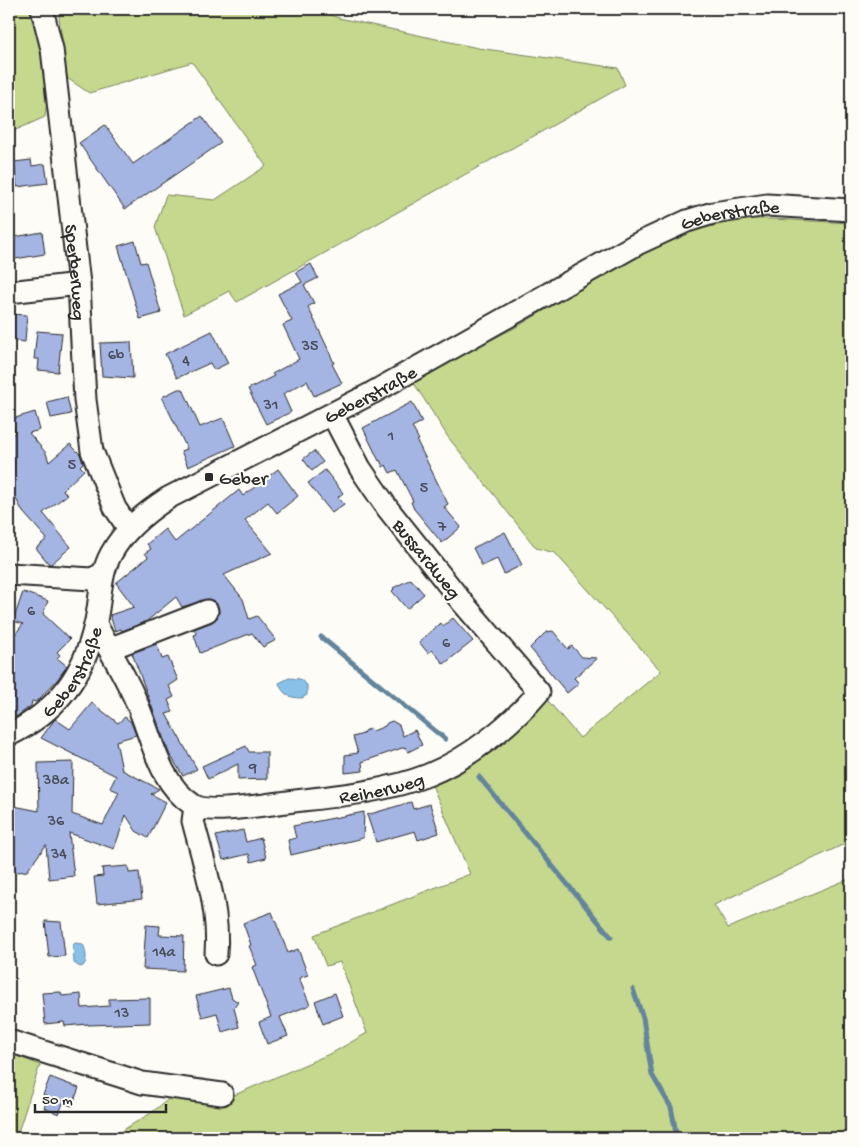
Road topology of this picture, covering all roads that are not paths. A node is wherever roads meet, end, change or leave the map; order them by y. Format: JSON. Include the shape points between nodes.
{"nodes":[{"id":1,"x":42,"y":9,"type":"edge"},
{"id":2,"x":851,"y":210,"type":"edge"},
{"id":3,"x":79,"y":284,"type":"junction"},
{"id":4,"x":9,"y":292,"type":"edge"},
{"id":5,"x":332,"y":414,"type":"junction"},
{"id":6,"x":129,"y":529,"type":"junction"},
{"id":7,"x":102,"y":574,"type":"junction"},
{"id":8,"x":9,"y":575,"type":"edge"},
{"id":9,"x":208,"y":611,"type":"dead end"},
{"id":10,"x":96,"y":624,"type":"junction"},
{"id":11,"x":109,"y":649,"type":"junction"},
{"id":12,"x":539,"y":692,"type":"joint"},
{"id":13,"x":9,"y":735,"type":"edge"},
{"id":14,"x":195,"y":807,"type":"junction"},
{"id":15,"x":216,"y":954,"type":"dead end"},
{"id":16,"x":9,"y":1041,"type":"edge"},
{"id":17,"x":222,"y":1094,"type":"dead end"}],
"edges":[{"from":1,"to":3,"type":"street","name":"Sperberweg","via":[[52,49]]},
{"from":2,"to":5,"type":"street","name":"Geberstraße","via":[[767,205],[713,212],[687,221],[637,244],[418,369]]},
{"from":3,"to":4,"type":"street"},
{"from":3,"to":6,"type":"street","name":"Sperberweg","via":[[85,400],[92,451],[115,508]]},
{"from":5,"to":6,"type":"street","name":"Geberstraße","via":[[168,498]]},
{"from":5,"to":12,"type":"street","name":"Bussardweg","via":[[360,468],[388,509]]},
{"from":6,"to":7,"type":"street","name":"Geberstraße","via":[[111,554]]},
{"from":7,"to":8,"type":"street","via":[[92,579]]},
{"from":7,"to":10,"type":"street","name":"Geberstraße"},
{"from":9,"to":11,"type":"street"},
{"from":10,"to":11,"type":"street"},
{"from":10,"to":13,"type":"street","name":"Geberstraße","via":[[82,665],[68,686],[47,711]]},
{"from":11,"to":14,"type":"street","via":[[136,701],[162,768]]},
{"from":12,"to":14,"type":"street","name":"Reiherweg","via":[[488,739],[426,776],[390,786],[244,808]]},
{"from":14,"to":15,"type":"street","via":[[193,820],[214,905]]},
{"from":16,"to":17,"type":"street","via":[[142,1084]]}]}
